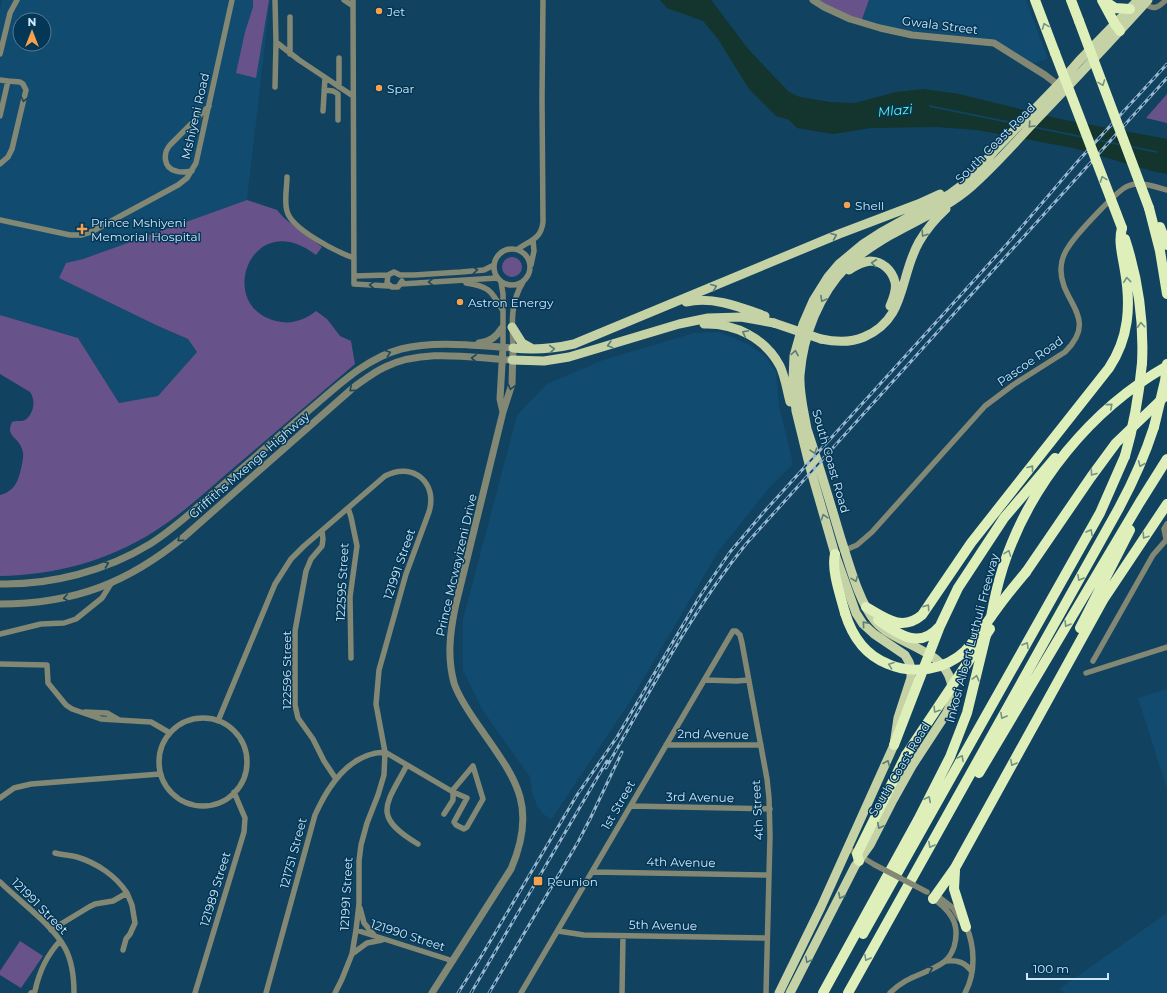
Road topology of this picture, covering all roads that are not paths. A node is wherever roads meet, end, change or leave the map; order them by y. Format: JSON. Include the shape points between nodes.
{"nodes":[{"id":1,"x":17,"y":0,"type":"edge"},
{"id":2,"x":232,"y":0,"type":"edge"},
{"id":3,"x":275,"y":0,"type":"edge"},
{"id":4,"x":344,"y":0,"type":"edge"},
{"id":5,"x":543,"y":0,"type":"edge"},
{"id":6,"x":813,"y":0,"type":"edge"},
{"id":7,"x":1034,"y":0,"type":"edge"},
{"id":8,"x":1071,"y":0,"type":"edge"},
{"id":9,"x":1102,"y":0,"type":"edge"},
{"id":10,"x":1166,"y":0,"type":"edge"},
{"id":11,"x":1143,"y":1,"type":"edge"},
{"id":12,"x":353,"y":3,"type":"edge"},
{"id":13,"x":1130,"y":9,"type":"junction"},
{"id":14,"x":290,"y":17,"type":"dead end"},
{"id":15,"x":1118,"y":27,"type":"junction"},
{"id":16,"x":276,"y":42,"type":"junction"},
{"id":17,"x":0,"y":54,"type":"edge"},
{"id":18,"x":290,"y":54,"type":"junction"},
{"id":19,"x":339,"y":58,"type":"dead end"},
{"id":20,"x":325,"y":78,"type":"junction"},
{"id":21,"x":0,"y":80,"type":"edge"},
{"id":22,"x":8,"y":81,"type":"junction"},
{"id":23,"x":1058,"y":85,"type":"junction"},
{"id":24,"x":275,"y":87,"type":"dead end"},
{"id":25,"x":339,"y":87,"type":"junction"},
{"id":26,"x":324,"y":90,"type":"junction"},
{"id":27,"x":1054,"y":95,"type":"junction"},
{"id":28,"x":353,"y":96,"type":"junction"},
{"id":29,"x":208,"y":106,"type":"junction"},
{"id":30,"x":323,"y":111,"type":"dead end"},
{"id":31,"x":0,"y":116,"type":"edge"},
{"id":32,"x":338,"y":120,"type":"dead end"},
{"id":33,"x":988,"y":157,"type":"junction"},
{"id":34,"x":0,"y":164,"type":"edge"},
{"id":35,"x":192,"y":171,"type":"junction"},
{"id":36,"x":287,"y":177,"type":"dead end"},
{"id":37,"x":971,"y":187,"type":"junction"},
{"id":38,"x":1167,"y":190,"type":"edge"},
{"id":39,"x":1149,"y":208,"type":"junction"},
{"id":40,"x":1,"y":220,"type":"edge"},
{"id":41,"x":1122,"y":228,"type":"junction"},
{"id":42,"x":533,"y":240,"type":"junction"},
{"id":43,"x":1167,"y":245,"type":"edge"},
{"id":44,"x":518,"y":249,"type":"junction"},
{"id":45,"x":354,"y":258,"type":"junction"},
{"id":46,"x":494,"y":265,"type":"junction"},
{"id":47,"x":530,"y":266,"type":"junction"},
{"id":48,"x":388,"y":275,"type":"junction"},
{"id":49,"x":400,"y":275,"type":"junction"},
{"id":50,"x":354,"y":276,"type":"junction"},
{"id":51,"x":837,"y":279,"type":"junction"},
{"id":52,"x":499,"y":280,"type":"junction"},
{"id":53,"x":525,"y":280,"type":"junction"},
{"id":54,"x":456,"y":281,"type":"junction"},
{"id":55,"x":401,"y":284,"type":"junction"},
{"id":56,"x":389,"y":286,"type":"junction"},
{"id":57,"x":1167,"y":294,"type":"edge"},
{"id":58,"x":665,"y":307,"type":"junction"},
{"id":59,"x":502,"y":309,"type":"junction"},
{"id":60,"x":776,"y":322,"type":"junction"},
{"id":61,"x":507,"y":328,"type":"junction"},
{"id":62,"x":642,"y":335,"type":"junction"},
{"id":63,"x":822,"y":337,"type":"junction"},
{"id":64,"x":457,"y":345,"type":"junction"},
{"id":65,"x":502,"y":347,"type":"junction"},
{"id":66,"x":513,"y":348,"type":"junction"},
{"id":67,"x":536,"y":349,"type":"junction"},
{"id":68,"x":502,"y":360,"type":"junction"},
{"id":69,"x":512,"y":360,"type":"junction"},
{"id":70,"x":1167,"y":365,"type":"edge"},
{"id":71,"x":1167,"y":393,"type":"edge"},
{"id":72,"x":503,"y":412,"type":"junction"},
{"id":73,"x":1082,"y":434,"type":"junction"},
{"id":74,"x":1167,"y":459,"type":"edge"},
{"id":75,"x":809,"y":464,"type":"junction"},
{"id":76,"x":1007,"y":499,"type":"junction"},
{"id":77,"x":1140,"y":502,"type":"junction"},
{"id":78,"x":1167,"y":504,"type":"edge"},
{"id":79,"x":348,"y":508,"type":"junction"},
{"id":80,"x":1167,"y":524,"type":"edge"},
{"id":81,"x":322,"y":531,"type":"junction"},
{"id":82,"x":1167,"y":539,"type":"edge"},
{"id":83,"x":840,"y":552,"type":"junction"},
{"id":84,"x":1026,"y":572,"type":"junction"},
{"id":85,"x":112,"y":582,"type":"junction"},
{"id":86,"x":0,"y":584,"type":"edge"},
{"id":87,"x":958,"y":588,"type":"junction"},
{"id":88,"x":0,"y":604,"type":"edge"},
{"id":89,"x":868,"y":610,"type":"junction"},
{"id":90,"x":940,"y":626,"type":"junction"},
{"id":91,"x":736,"y":631,"type":"joint"},
{"id":92,"x":0,"y":634,"type":"edge"},
{"id":93,"x":1167,"y":647,"type":"edge"},
{"id":94,"x":929,"y":654,"type":"junction"},
{"id":95,"x":351,"y":658,"type":"dead end"},
{"id":96,"x":1093,"y":661,"type":"dead end"},
{"id":97,"x":0,"y":664,"type":"edge"},
{"id":98,"x":1086,"y":673,"type":"dead end"},
{"id":99,"x":705,"y":680,"type":"junction"},
{"id":100,"x":749,"y":680,"type":"junction"},
{"id":101,"x":218,"y":721,"type":"junction"},
{"id":102,"x":1031,"y":729,"type":"junction"},
{"id":103,"x":170,"y":733,"type":"junction"},
{"id":104,"x":666,"y":745,"type":"junction"},
{"id":105,"x":761,"y":745,"type":"junction"},
{"id":106,"x":894,"y":745,"type":"junction"},
{"id":107,"x":385,"y":752,"type":"junction"},
{"id":108,"x":407,"y":765,"type":"junction"},
{"id":109,"x":160,"y":774,"type":"junction"},
{"id":110,"x":336,"y":779,"type":"junction"},
{"id":111,"x":452,"y":791,"type":"junction"},
{"id":112,"x":234,"y":792,"type":"junction"},
{"id":113,"x":0,"y":798,"type":"edge"},
{"id":114,"x":631,"y":806,"type":"junction"},
{"id":115,"x":770,"y":809,"type":"junction"},
{"id":116,"x":950,"y":811,"type":"junction"},
{"id":117,"x":444,"y":814,"type":"dead end"},
{"id":118,"x":418,"y":844,"type":"dead end"},
{"id":119,"x":55,"y":854,"type":"dead end"},
{"id":120,"x":854,"y":855,"type":"junction"},
{"id":121,"x":956,"y":868,"type":"junction"},
{"id":122,"x":592,"y":872,"type":"junction"},
{"id":123,"x":769,"y":875,"type":"junction"},
{"id":124,"x":0,"y":882,"type":"edge"},
{"id":125,"x":127,"y":893,"type":"junction"},
{"id":126,"x":932,"y":895,"type":"junction"},
{"id":127,"x":359,"y":904,"type":"junction"},
{"id":128,"x":966,"y":926,"type":"junction"},
{"id":129,"x":51,"y":930,"type":"junction"},
{"id":130,"x":356,"y":930,"type":"junction"},
{"id":131,"x":558,"y":931,"type":"junction"},
{"id":132,"x":623,"y":936,"type":"junction"},
{"id":133,"x":375,"y":937,"type":"junction"},
{"id":134,"x":767,"y":938,"type":"junction"},
{"id":135,"x":386,"y":940,"type":"junction"},
{"id":136,"x":60,"y":941,"type":"junction"},
{"id":137,"x":123,"y":950,"type":"dead end"},
{"id":138,"x":352,"y":954,"type":"junction"},
{"id":139,"x":452,"y":961,"type":"junction"},
{"id":140,"x":946,"y":961,"type":"junction"},
{"id":141,"x":972,"y":972,"type":"junction"},
{"id":142,"x":781,"y":989,"type":"edge"},
{"id":143,"x":896,"y":990,"type":"edge"},
{"id":144,"x":791,"y":991,"type":"edge"},
{"id":145,"x":32,"y":993,"type":"edge"},
{"id":146,"x":74,"y":993,"type":"edge"},
{"id":147,"x":195,"y":993,"type":"edge"},
{"id":148,"x":266,"y":993,"type":"edge"},
{"id":149,"x":335,"y":993,"type":"edge"},
{"id":150,"x":432,"y":993,"type":"edge"},
{"id":151,"x":521,"y":993,"type":"edge"},
{"id":152,"x":622,"y":993,"type":"edge"},
{"id":153,"x":766,"y":993,"type":"edge"},
{"id":154,"x":823,"y":993,"type":"edge"},
{"id":155,"x":830,"y":993,"type":"edge"},
{"id":156,"x":848,"y":993,"type":"edge"},
{"id":157,"x":890,"y":993,"type":"edge"},
{"id":158,"x":965,"y":993,"type":"edge"}],
"edges":[{"from":1,"to":17,"type":"street","via":[[10,13]]},
{"from":2,"to":29,"type":"street","name":"Mshiyeni Road"},
{"from":3,"to":16,"type":"street"},
{"from":4,"to":12,"type":"street"},
{"from":5,"to":42,"type":"street","via":[[543,222],[541,232]]},
{"from":6,"to":23,"type":"street","name":"Gwala Street","via":[[824,8],[850,19],[880,28],[912,35],[994,43]]},
{"from":41,"to":7,"type":"highway","one_way":true,"bridge":true},
{"from":8,"to":39,"type":"highway","one_way":true,"bridge":true},
{"from":9,"to":13,"type":"highway","via":[[1115,8]]},
{"from":9,"to":15,"type":"highway"},
{"from":10,"to":11,"type":"street","via":[[1159,7],[1152,8]]},
{"from":11,"to":13,"type":"main road","name":"South Coast Road"},
{"from":11,"to":15,"type":"main road","name":"South Coast Road"},
{"from":12,"to":28,"type":"street"},
{"from":13,"to":15,"type":"main road","name":"South Coast Road"},
{"from":14,"to":18,"type":"street"},
{"from":15,"to":23,"type":"main road","name":"South Coast Road","via":[[1079,61]]},
{"from":15,"to":27,"type":"main road","name":"South Coast Road"},
{"from":16,"to":18,"type":"street"},
{"from":16,"to":24,"type":"street"},
{"from":18,"to":20,"type":"street"},
{"from":19,"to":25,"type":"street"},
{"from":20,"to":25,"type":"street"},
{"from":20,"to":26,"type":"street"},
{"from":21,"to":22,"type":"street"},
{"from":22,"to":31,"type":"street"},
{"from":22,"to":34,"type":"street","one_way":true,"via":[[22,83],[26,90],[12,149]]},
{"from":23,"to":27,"type":"main road","name":"South Coast Road"},
{"from":25,"to":28,"type":"street"},
{"from":26,"to":30,"type":"street"},
{"from":26,"to":32,"type":"street","via":[[338,94]]},
{"from":27,"to":33,"type":"main road","name":"South Coast Road"},
{"from":27,"to":37,"type":"main road","name":"South Coast Road","one_way":true,"via":[[1004,154]]},
{"from":28,"to":45,"type":"street"},
{"from":29,"to":35,"type":"street","name":"Mshiyeni Road"},
{"from":29,"to":35,"type":"street","via":[[166,152],[166,164],[172,170]]},
{"from":58,"to":33,"type":"main road","one_way":true,"via":[[934,197],[961,182]]},
{"from":75,"to":33,"type":"main road","name":"South Coast Road","one_way":true,"via":[[798,420],[793,380],[794,356],[813,300],[828,277],[848,255],[880,233],[950,194],[978,170]]},
{"from":35,"to":40,"type":"street","name":"Mshiyeni Road","via":[[178,185],[81,235],[70,235]]},
{"from":36,"to":45,"type":"street","via":[[287,211],[296,225],[326,246]]},
{"from":37,"to":51,"type":"main road","name":"South Coast Road","via":[[943,207],[873,246],[847,267]]},
{"from":37,"to":63,"type":"main road","one_way":true,"via":[[938,216],[918,242],[898,301],[882,326],[857,340],[832,342]]},
{"from":38,"to":83,"type":"street","name":"Pascoe Road","via":[[1137,184],[1128,186],[1099,211],[1069,246],[1060,268],[1064,286],[1079,318],[1079,333],[1072,345],[985,406],[872,532],[857,545]]},
{"from":39,"to":43,"type":"highway"},
{"from":39,"to":57,"type":"highway"},
{"from":76,"to":41,"type":"highway","one_way":true,"via":[[1118,353],[1126,329],[1128,308],[1120,237]]},
{"from":155,"to":41,"type":"highway","one_way":true,"bridge":true,"via":[[1100,513],[1125,456],[1136,412],[1143,349],[1135,274]]},
{"from":42,"to":44,"type":"street"},
{"from":42,"to":47,"type":"street","via":[[534,251]]},
{"from":44,"to":46,"type":"street","via":[[502,251]]},
{"from":44,"to":47,"type":"street","via":[[527,255]]},
{"from":45,"to":50,"type":"street"},
{"from":49,"to":46,"type":"street","one_way":true,"via":[[484,270]]},
{"from":46,"to":52,"type":"street"},
{"from":47,"to":53,"type":"street"},
{"from":48,"to":49,"type":"street","via":[[394,272]]},
{"from":48,"to":50,"type":"street"},
{"from":48,"to":56,"type":"street"},
{"from":49,"to":55,"type":"street"},
{"from":56,"to":50,"type":"street","one_way":true,"via":[[354,284]]},
{"from":63,"to":51,"type":"main road","one_way":true,"via":[[854,338],[874,328],[883,320],[894,297],[895,282],[887,268],[879,262],[859,264]]},
{"from":51,"to":83,"type":"main road","name":"South Coast Road","one_way":true,"via":[[814,316],[805,344],[800,376],[807,429]]},
{"from":52,"to":53,"type":"street","via":[[510,285]]},
{"from":52,"to":54,"type":"street"},
{"from":52,"to":59,"type":"street"},
{"from":53,"to":61,"type":"street","via":[[515,298]]},
{"from":54,"to":55,"type":"street","one_way":true},
{"from":54,"to":59,"type":"street","via":[[482,285],[493,294]]},
{"from":55,"to":56,"type":"street","via":[[395,288]]},
{"from":58,"to":60,"type":"main road","via":[[690,301],[712,301],[731,305]]},
{"from":67,"to":58,"type":"main road","one_way":true,"via":[[574,344]]},
{"from":59,"to":61,"type":"street"},
{"from":60,"to":62,"type":"main road","via":[[741,317],[708,318]]},
{"from":60,"to":63,"type":"main road"},
{"from":61,"to":64,"type":"street","via":[[490,341]]},
{"from":61,"to":65,"type":"street"},
{"from":61,"to":66,"type":"street"},
{"from":61,"to":67,"type":"main road","via":[[522,343]]},
{"from":62,"to":69,"type":"main road","one_way":true,"via":[[569,357],[544,361]]},
{"from":75,"to":62,"type":"main road","one_way":true,"via":[[782,372],[773,356],[751,335],[715,323],[681,326]]},
{"from":64,"to":65,"type":"street","name":"Griffiths Mxenge Highway"},
{"from":86,"to":64,"type":"street","name":"Griffiths Mxenge Highway","one_way":true,"via":[[39,582],[66,577],[110,563],[149,544],[184,518],[363,366],[401,349],[434,344]]},
{"from":65,"to":66,"type":"street","name":"Griffiths Mxenge Highway"},
{"from":65,"to":68,"type":"street","name":"Prince Mcwayizeni Drive"},
{"from":66,"to":67,"type":"main road"},
{"from":66,"to":69,"type":"street","name":"Prince Mcwayizeni Drive"},
{"from":68,"to":69,"type":"street","name":"Griffiths Mxenge Highway"},
{"from":68,"to":72,"type":"street","name":"Prince Mcwayizeni Drive","via":[[500,399]]},
{"from":68,"to":85,"type":"street","name":"Griffiths Mxenge Highway","one_way":true,"via":[[450,356],[418,357],[385,367],[354,387],[168,550],[129,575]]},
{"from":69,"to":72,"type":"street","name":"Prince Mcwayizeni Drive","one_way":true,"via":[[512,384]]},
{"from":73,"to":70,"type":"highway","name":"Inkosi Albert Luthuli Freeway","one_way":true,"via":[[1115,402]]},
{"from":70,"to":116,"type":"highway","one_way":true,"bridge":true,"via":[[1154,427],[1143,458],[1119,508]]},
{"from":71,"to":84,"type":"highway","one_way":true,"via":[[1116,443]]},
{"from":72,"to":139,"type":"street","name":"Prince Mcwayizeni Drive","via":[[451,630],[449,651],[452,672],[461,698],[515,782],[523,807],[523,827],[511,869]]},
{"from":73,"to":87,"type":"highway","via":[[1064,448],[1004,518]]},
{"from":154,"to":73,"type":"highway","name":"Inkosi Albert Luthuli Freeway","one_way":true,"via":[[950,757],[967,713],[998,583],[1017,532],[1047,479]]},
{"from":74,"to":77,"type":"highway"},
{"from":83,"to":75,"type":"main road","name":"South Coast Road","one_way":true},
{"from":76,"to":87,"type":"highway","via":[[966,565]]},
{"from":89,"to":76,"type":"highway","one_way":true,"via":[[894,622],[906,623],[918,618],[971,543]]},
{"from":77,"to":102,"type":"highway","via":[[1136,519],[1038,710]]},
{"from":77,"to":116,"type":"highway","one_way":true,"via":[[978,776]]},
{"from":78,"to":102,"type":"highway","one_way":true,"via":[[1106,596]]},
{"from":79,"to":81,"type":"street","name":"121991 Street"},
{"from":79,"to":95,"type":"street","name":"122595 Street","via":[[357,546],[350,593]]},
{"from":79,"to":107,"type":"street","name":"121991 Street","via":[[385,476],[399,471],[419,476],[428,486],[431,495],[429,512],[406,574],[378,675],[376,704]]},
{"from":80,"to":82,"type":"street","via":[[1164,529]]},
{"from":81,"to":101,"type":"street","name":"121991 Street","via":[[297,552],[275,584]]},
{"from":81,"to":110,"type":"street","name":"122596 Street","via":[[322,546],[311,558],[306,571],[295,631],[295,709]]},
{"from":82,"to":96,"type":"street","via":[[1153,555]]},
{"from":84,"to":83,"type":"highway","one_way":true,"bridge":true,"via":[[965,651],[932,668],[905,669],[892,666],[870,654],[850,628],[834,560]]},
{"from":83,"to":89,"type":"main road","name":"South Coast Road","one_way":true},
{"from":106,"to":83,"type":"main road","name":"South Coast Road","one_way":true,"via":[[898,718],[911,678],[910,664],[904,655],[874,634],[860,618],[851,602]]},
{"from":84,"to":120,"type":"highway","one_way":true,"bridge":true,"via":[[906,755]]},
{"from":85,"to":88,"type":"street","name":"Griffiths Mxenge Highway","one_way":true,"via":[[72,597],[45,602]]},
{"from":85,"to":92,"type":"street","via":[[102,598],[76,619]]},
{"from":87,"to":90,"type":"highway"},
{"from":89,"to":90,"type":"highway","via":[[897,632],[913,638],[927,637]]},
{"from":89,"to":94,"type":"main road","name":"South Coast Road","via":[[886,631]]},
{"from":90,"to":94,"type":"highway"},
{"from":91,"to":99,"type":"street","name":"1st Street","via":[[730,636]]},
{"from":91,"to":100,"type":"street","name":"4th Street","via":[[741,637]]},
{"from":93,"to":98,"type":"street"},
{"from":94,"to":106,"type":"highway"},
{"from":94,"to":120,"type":"main road","name":"South Coast Road","one_way":true,"via":[[942,664],[950,678],[953,692],[950,707],[912,766],[870,845]]},
{"from":97,"to":103,"type":"street","via":[[47,665],[46,680],[66,705],[80,712],[105,713],[119,720],[152,723]]},
{"from":99,"to":100,"type":"street"},
{"from":99,"to":104,"type":"street","name":"1st Street"},
{"from":100,"to":105,"type":"street","name":"4th Street"},
{"from":101,"to":103,"type":"street","via":[[192,720],[176,727]]},
{"from":101,"to":112,"type":"street","via":[[237,734],[244,748],[246,772],[240,786]]},
{"from":102,"to":121,"type":"highway","one_way":true},
{"from":103,"to":109,"type":"street","via":[[160,752]]},
{"from":104,"to":105,"type":"street","name":"2nd Avenue"},
{"from":104,"to":114,"type":"street","name":"1st Street"},
{"from":105,"to":115,"type":"street","name":"4th Street"},
{"from":120,"to":106,"type":"main road","name":"South Coast Road","one_way":true},
{"from":107,"to":108,"type":"street"},
{"from":107,"to":110,"type":"street","name":"121751 Street","via":[[373,753],[358,759]]},
{"from":107,"to":127,"type":"street","name":"121991 Street","via":[[384,775],[360,853]]},
{"from":108,"to":111,"type":"street"},
{"from":108,"to":118,"type":"street","via":[[388,802],[386,813],[396,830]]},
{"from":109,"to":112,"type":"street","via":[[175,796],[192,805],[212,805]]},
{"from":109,"to":113,"type":"street","via":[[31,784],[14,788]]},
{"from":110,"to":148,"type":"street","name":"121751 Street","via":[[320,804],[311,827]]},
{"from":111,"to":111,"type":"street","via":[[467,798],[454,822],[465,829],[483,800],[473,766]]},
{"from":111,"to":117,"type":"street","via":[[453,800]]},
{"from":112,"to":147,"type":"street","name":"121989 Street","via":[[245,818],[244,832]]},
{"from":114,"to":115,"type":"street","name":"3rd Avenue"},
{"from":114,"to":122,"type":"street","name":"1st Street"},
{"from":115,"to":123,"type":"street","name":"4th Street"},
{"from":116,"to":156,"type":"highway","one_way":true},
{"from":119,"to":125,"type":"street","via":[[76,857],[103,869],[122,884]]},
{"from":120,"to":126,"type":"street","bridge":true},
{"from":120,"to":142,"type":"main road","name":"South Coast Road"},
{"from":120,"to":144,"type":"main road","name":"South Coast Road","one_way":true},
{"from":121,"to":126,"type":"highway"},
{"from":121,"to":128,"type":"highway","via":[[954,889]]},
{"from":122,"to":123,"type":"street","name":"4th Avenue"},
{"from":122,"to":131,"type":"street","name":"1st Street"},
{"from":123,"to":134,"type":"street","name":"4th Street"},
{"from":124,"to":129,"type":"street","name":"121991 Street"},
{"from":125,"to":129,"type":"street","via":[[113,901],[93,905]]},
{"from":125,"to":137,"type":"street","via":[[135,923]]},
{"from":126,"to":128,"type":"street","via":[[953,908]]},
{"from":126,"to":140,"type":"street","via":[[948,911],[956,928],[954,948]]},
{"from":127,"to":130,"type":"street","name":"121991 Street"},
{"from":127,"to":133,"type":"street","via":[[364,924]]},
{"from":128,"to":141,"type":"street","via":[[971,941]]},
{"from":129,"to":136,"type":"street","name":"121991 Street"},
{"from":130,"to":133,"type":"street","name":"121990 Street"},
{"from":130,"to":138,"type":"street","name":"121991 Street"},
{"from":131,"to":132,"type":"street","name":"5th Avenue"},
{"from":131,"to":151,"type":"street","name":"1st Street"},
{"from":132,"to":134,"type":"street","name":"5th Avenue"},
{"from":132,"to":152,"type":"street"},
{"from":133,"to":135,"type":"street","name":"121990 Street"},
{"from":134,"to":153,"type":"street","name":"4th Street"},
{"from":135,"to":138,"type":"street","via":[[367,943]]},
{"from":135,"to":139,"type":"street","name":"121990 Street"},
{"from":136,"to":145,"type":"street","via":[[49,955]]},
{"from":136,"to":146,"type":"street","name":"121991 Street","via":[[72,966]]},
{"from":138,"to":149,"type":"street","name":"121991 Street"},
{"from":139,"to":150,"type":"street","name":"Prince Mcwayizeni Drive"},
{"from":140,"to":141,"type":"street","via":[[962,962]]},
{"from":143,"to":140,"type":"street","one_way":true,"via":[[914,976]]},
{"from":141,"to":158,"type":"street"},
{"from":143,"to":157,"type":"street"}]}
